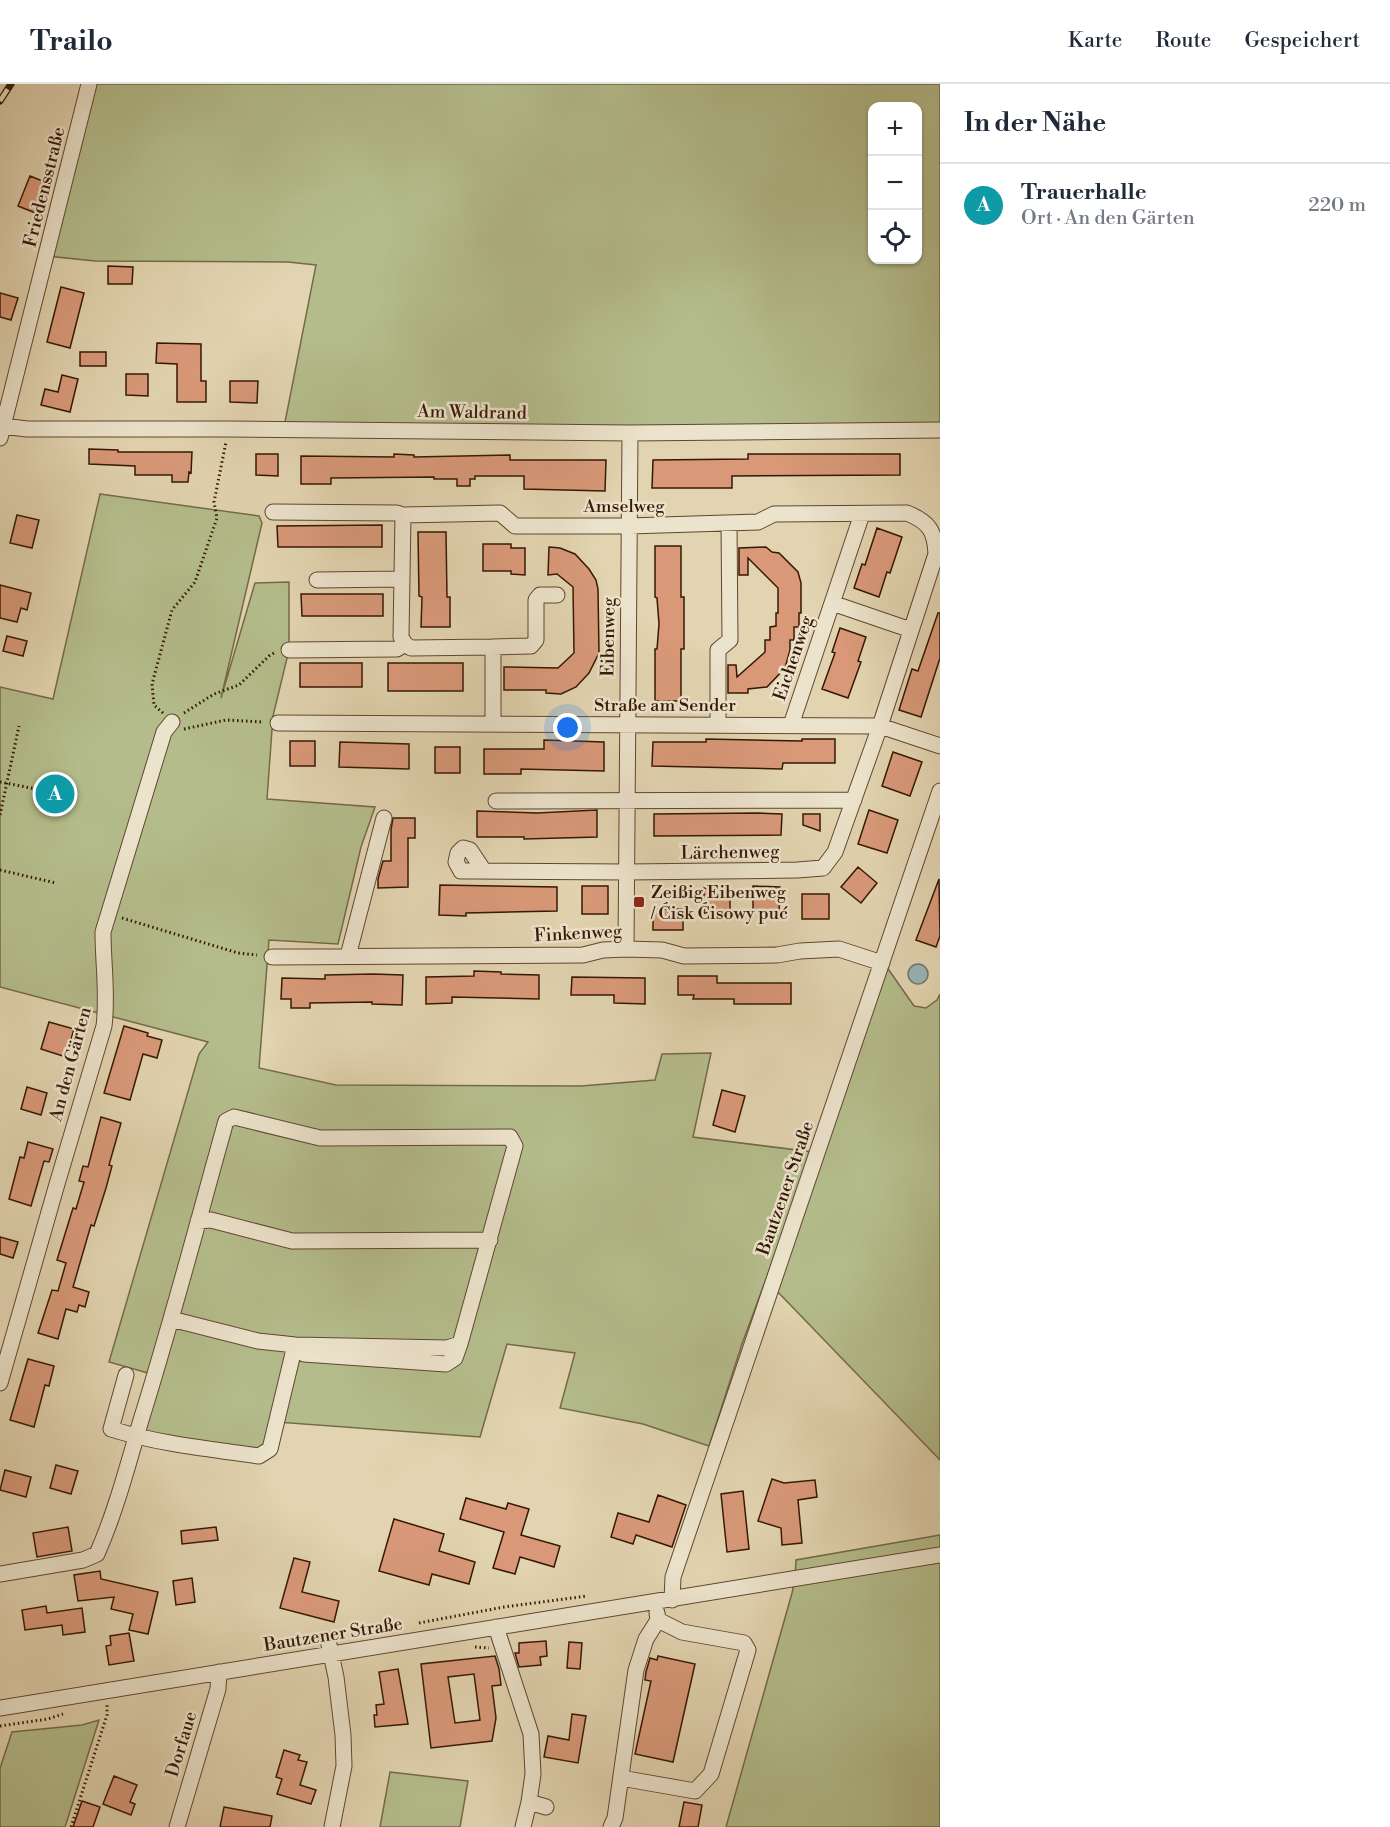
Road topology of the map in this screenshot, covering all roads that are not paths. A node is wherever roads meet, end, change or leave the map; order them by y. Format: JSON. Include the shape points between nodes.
{"nodes":[{"id":1,"x":89,"y":84,"type":"edge"},
{"id":2,"x":940,"y":430,"type":"edge"},
{"id":3,"x":2,"y":432,"type":"edge"},
{"id":4,"x":630,"y":434,"type":"junction"},
{"id":5,"x":273,"y":512,"type":"dead end"},
{"id":6,"x":862,"y":514,"type":"junction"},
{"id":7,"x":403,"y":515,"type":"junction"},
{"id":8,"x":729,"y":524,"type":"junction"},
{"id":9,"x":629,"y":526,"type":"junction"},
{"id":10,"x":402,"y":579,"type":"junction"},
{"id":11,"x":317,"y":580,"type":"dead end"},
{"id":12,"x":557,"y":595,"type":"dead end"},
{"id":13,"x":832,"y":603,"type":"junction"},
{"id":14,"x":911,"y":630,"type":"junction"},
{"id":15,"x":405,"y":644,"type":"junction"},
{"id":16,"x":493,"y":647,"type":"junction"},
{"id":17,"x":289,"y":650,"type":"road end"},
{"id":18,"x":278,"y":723,"type":"road end"},
{"id":19,"x":493,"y":724,"type":"junction"},
{"id":20,"x":626,"y":724,"type":"junction"},
{"id":21,"x":718,"y":725,"type":"junction"},
{"id":22,"x":791,"y":725,"type":"junction"},
{"id":23,"x":880,"y":726,"type":"junction"},
{"id":24,"x":168,"y":727,"type":"road end"},
{"id":25,"x":940,"y":746,"type":"edge"},
{"id":26,"x":940,"y":791,"type":"edge"},
{"id":27,"x":854,"y":800,"type":"junction"},
{"id":28,"x":496,"y":801,"type":"dead end"},
{"id":29,"x":627,"y":801,"type":"junction"},
{"id":30,"x":384,"y":818,"type":"dead end"},
{"id":31,"x":484,"y":871,"type":"dead end"},
{"id":32,"x":627,"y":872,"type":"junction"},
{"id":33,"x":626,"y":949,"type":"junction"},
{"id":34,"x":348,"y":956,"type":"junction"},
{"id":35,"x":272,"y":957,"type":"road end"},
{"id":36,"x":882,"y":963,"type":"junction"},
{"id":37,"x":198,"y":1221,"type":"junction"},
{"id":38,"x":490,"y":1240,"type":"junction"},
{"id":39,"x":171,"y":1319,"type":"junction"},
{"id":40,"x":295,"y":1345,"type":"junction"},
{"id":41,"x":126,"y":1375,"type":"dead end"},
{"id":42,"x":0,"y":1383,"type":"edge"},
{"id":43,"x":136,"y":1437,"type":"junction"},
{"id":44,"x":940,"y":1555,"type":"edge"},
{"id":45,"x":0,"y":1574,"type":"edge"},
{"id":46,"x":672,"y":1600,"type":"junction"},
{"id":47,"x":656,"y":1602,"type":"junction"},
{"id":48,"x":658,"y":1620,"type":"junction"},
{"id":49,"x":496,"y":1626,"type":"junction"},
{"id":50,"x":330,"y":1647,"type":"junction"},
{"id":51,"x":219,"y":1672,"type":"junction"},
{"id":52,"x":0,"y":1708,"type":"edge"},
{"id":53,"x":621,"y":1778,"type":"junction"},
{"id":54,"x":529,"y":1802,"type":"junction"},
{"id":55,"x":546,"y":1807,"type":"dead end"},
{"id":56,"x":177,"y":1827,"type":"edge"},
{"id":57,"x":332,"y":1827,"type":"edge"},
{"id":58,"x":523,"y":1827,"type":"edge"},
{"id":59,"x":611,"y":1827,"type":"edge"}],
"edges":[{"from":1,"to":3,"type":"street","name":"Friedensstraße"},
{"from":2,"to":4,"type":"street","name":"Am Waldrand"},
{"from":3,"to":4,"type":"street","name":"Am Waldrand","via":[[229,429]]},
{"from":4,"to":9,"type":"street","name":"Eibenweg"},
{"from":5,"to":7,"type":"street","name":"Amselweg"},
{"from":6,"to":8,"type":"street","name":"Amselweg","via":[[774,514],[759,522]]},
{"from":6,"to":13,"type":"street","name":"Eichenweg"},
{"from":6,"to":14,"type":"street","name":"Amselweg","via":[[907,513],[920,518],[935,538],[936,554]]},
{"from":7,"to":9,"type":"street","name":"Amselweg","via":[[500,513],[514,526]]},
{"from":7,"to":10,"type":"street"},
{"from":8,"to":9,"type":"street","name":"Amselweg"},
{"from":8,"to":21,"type":"street","via":[[730,640],[718,650]]},
{"from":9,"to":20,"type":"street","name":"Eibenweg"},
{"from":10,"to":11,"type":"street"},
{"from":10,"to":15,"type":"street","via":[[401,637]]},
{"from":12,"to":16,"type":"street","via":[[540,595],[536,600],[536,640],[531,646]]},
{"from":13,"to":14,"type":"street","name":"Eichenweg"},
{"from":13,"to":22,"type":"street","name":"Eichenweg"},
{"from":14,"to":23,"type":"street","name":"Amselweg"},
{"from":15,"to":16,"type":"street","via":[[411,648]]},
{"from":15,"to":17,"type":"street","via":[[397,649]]},
{"from":16,"to":19,"type":"street"},
{"from":18,"to":19,"type":"street","name":"Straße am Sender"},
{"from":19,"to":20,"type":"street","name":"Straße am Sender"},
{"from":20,"to":21,"type":"street","name":"Straße am Sender"},
{"from":20,"to":29,"type":"street","name":"Eibenweg"},
{"from":21,"to":22,"type":"street","name":"Straße am Sender"},
{"from":22,"to":23,"type":"street","name":"Straße am Sender"},
{"from":23,"to":25,"type":"street","name":"Straße am Sender"},
{"from":23,"to":27,"type":"street","name":"Lärchenweg"},
{"from":24,"to":42,"type":"street","name":"An den Gärten","via":[[103,932],[107,1003],[104,1026]]},
{"from":26,"to":36,"type":"street","name":"Bautzener Straße"},
{"from":27,"to":29,"type":"street"},
{"from":27,"to":32,"type":"street","name":"Lärchenweg","via":[[836,852],[823,868]]},
{"from":28,"to":29,"type":"street"},
{"from":29,"to":32,"type":"street","name":"Eibenweg"},
{"from":30,"to":34,"type":"street"},
{"from":31,"to":32,"type":"street","name":"Lärchenweg"},
{"from":32,"to":33,"type":"street","name":"Eibenweg"},
{"from":33,"to":34,"type":"street","name":"Finkenweg","via":[[583,955]]},
{"from":33,"to":36,"type":"street","name":"Finkenweg","via":[[662,950],[684,956],[777,955],[839,949]]},
{"from":34,"to":35,"type":"street","name":"Finkenweg"},
{"from":36,"to":46,"type":"street","name":"Bautzener Straße","via":[[673,1577]]},
{"from":37,"to":38,"type":"street","via":[[212,1220],[292,1241]]},
{"from":37,"to":38,"type":"street","via":[[226,1121],[234,1117],[320,1138],[510,1137],[515,1146]]},
{"from":37,"to":39,"type":"street"},
{"from":38,"to":40,"type":"street","via":[[460,1344],[447,1348]]},
{"from":39,"to":40,"type":"street","via":[[258,1341]]},
{"from":39,"to":43,"type":"street"},
{"from":40,"to":43,"type":"street","via":[[270,1449],[259,1456]]},
{"from":41,"to":43,"type":"street","via":[[111,1429]]},
{"from":43,"to":45,"type":"street","via":[[97,1554],[83,1560]]},
{"from":44,"to":46,"type":"street","name":"Bautzener Straße"},
{"from":46,"to":47,"type":"street","name":"Bautzener Straße"},
{"from":47,"to":48,"type":"street"},
{"from":47,"to":49,"type":"street","name":"Bautzener Straße"},
{"from":48,"to":53,"type":"street","via":[[646,1639],[636,1670]]},
{"from":48,"to":53,"type":"street","via":[[682,1632],[744,1643],[748,1650],[711,1774],[695,1791]]},
{"from":49,"to":50,"type":"street","name":"Bautzener Straße"},
{"from":49,"to":54,"type":"street","via":[[531,1734],[533,1774]]},
{"from":50,"to":51,"type":"street","name":"Bautzener Straße"},
{"from":50,"to":57,"type":"street","via":[[344,1766]]},
{"from":51,"to":52,"type":"street","name":"Bautzener Straße"},
{"from":51,"to":56,"type":"street","name":"Dorfaue","via":[[218,1689]]},
{"from":53,"to":59,"type":"street"},
{"from":54,"to":55,"type":"street"},
{"from":54,"to":58,"type":"street"}]}
